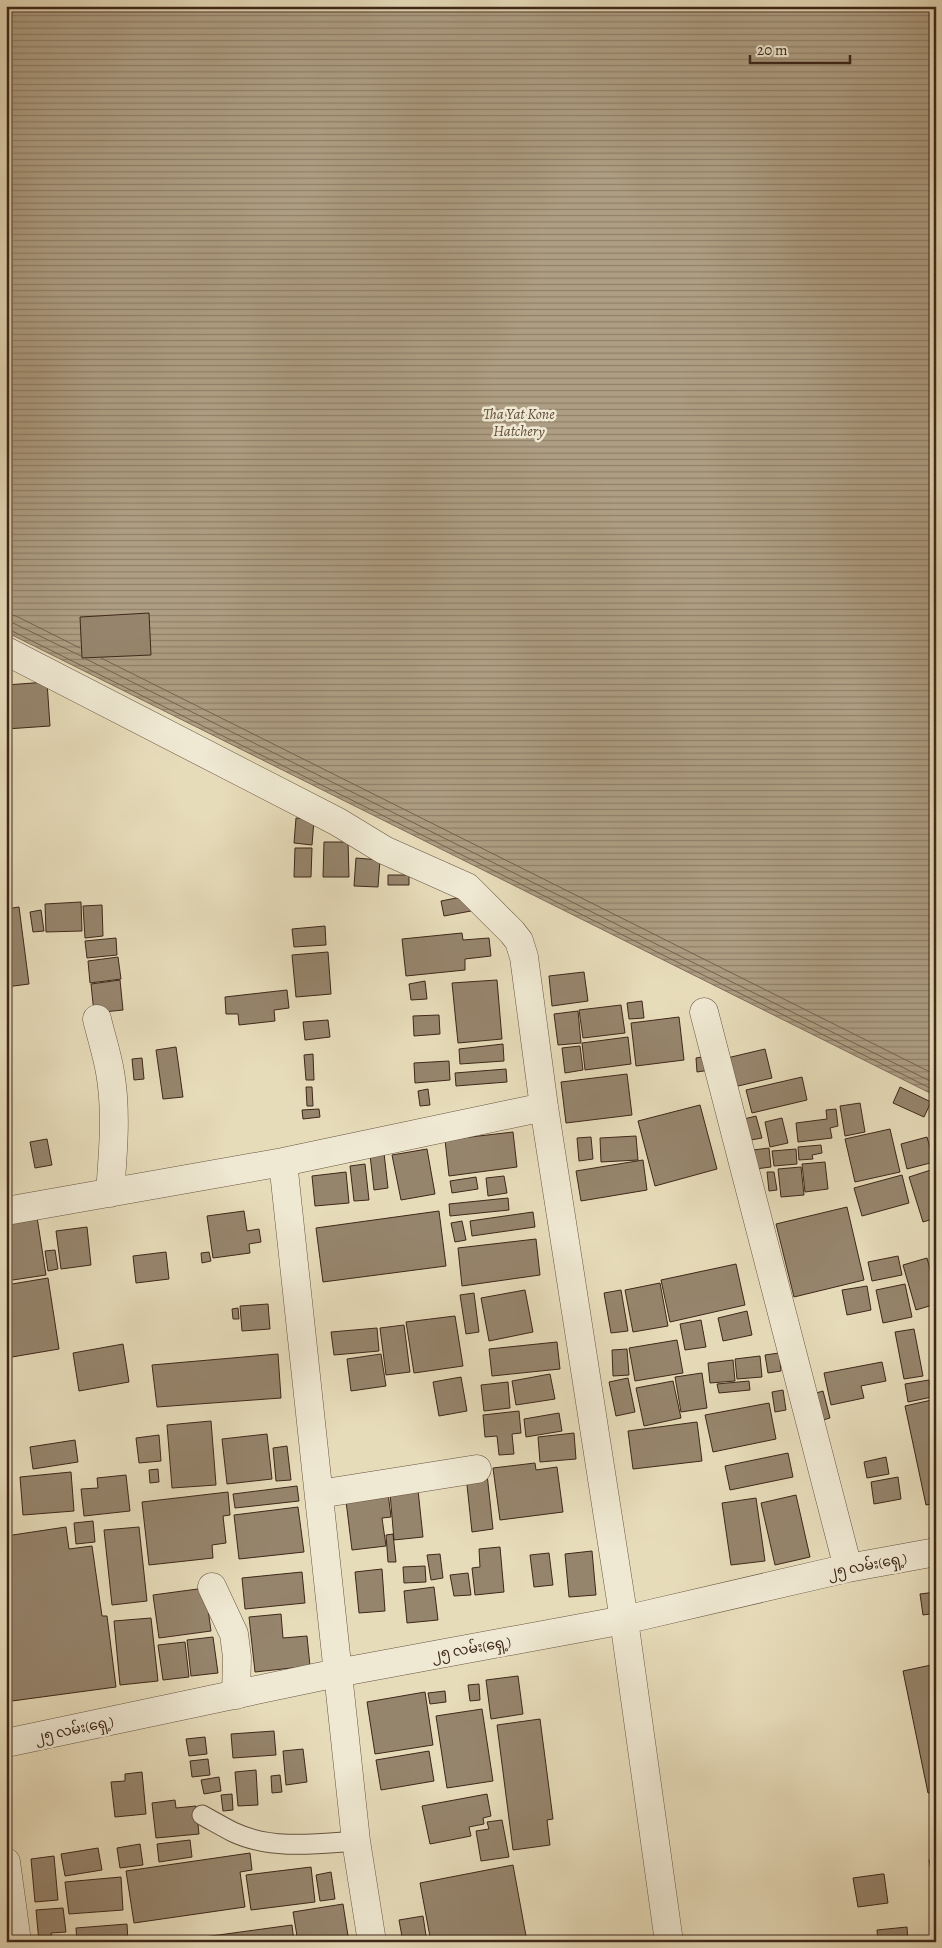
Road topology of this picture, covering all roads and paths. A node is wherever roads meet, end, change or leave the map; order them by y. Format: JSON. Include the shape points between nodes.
{"nodes":[{"id":1,"x":6,"y":650,"type":"edge"},
{"id":2,"x":704,"y":1012,"type":"dead end"},
{"id":3,"x":97,"y":1019,"type":"dead end"},
{"id":4,"x":544,"y":1107,"type":"junction"},
{"id":5,"x":284,"y":1162,"type":"junction"},
{"id":6,"x":110,"y":1193,"type":"junction"},
{"id":7,"x":6,"y":1211,"type":"edge"},
{"id":8,"x":477,"y":1469,"type":"dead end"},
{"id":9,"x":319,"y":1494,"type":"junction"},
{"id":10,"x":936,"y":1552,"type":"edge"},
{"id":11,"x":848,"y":1568,"type":"junction"},
{"id":12,"x":212,"y":1587,"type":"dead end"},
{"id":13,"x":624,"y":1620,"type":"junction"},
{"id":14,"x":337,"y":1673,"type":"junction"},
{"id":15,"x":236,"y":1694,"type":"junction"},
{"id":16,"x":6,"y":1743,"type":"edge"},
{"id":17,"x":202,"y":1815,"type":"dead end"},
{"id":18,"x":356,"y":1841,"type":"junction"},
{"id":19,"x":6,"y":1862,"type":"edge"},
{"id":20,"x":17,"y":1942,"type":"edge"},
{"id":21,"x":372,"y":1942,"type":"edge"},
{"id":22,"x":668,"y":1942,"type":"edge"}],
"edges":[{"from":1,"to":4,"type":"street","via":[[338,822],[384,850],[467,887],[519,941],[524,957]]},
{"from":2,"to":11,"type":"street"},
{"from":3,"to":6,"type":"street","via":[[110,1072],[112,1097],[114,1133]]},
{"from":4,"to":5,"type":"street"},
{"from":4,"to":13,"type":"street"},
{"from":5,"to":6,"type":"street"},
{"from":5,"to":9,"type":"street"},
{"from":6,"to":7,"type":"street"},
{"from":8,"to":9,"type":"street"},
{"from":9,"to":14,"type":"street"},
{"from":10,"to":11,"type":"street","name":"၂၅ လမ်း(ရှေ့)"},
{"from":11,"to":13,"type":"street","name":"၂၅ လမ်း(ရှေ့)"},
{"from":12,"to":15,"type":"street","via":[[234,1634]]},
{"from":13,"to":14,"type":"street","name":"၂၅ လမ်း(ရှေ့)"},
{"from":13,"to":22,"type":"street"},
{"from":14,"to":15,"type":"street","name":"၂၅ လမ်း(ရှေ့)"},
{"from":14,"to":18,"type":"street"},
{"from":15,"to":16,"type":"street","name":"၂၅ လမ်း(ရှေ့)"},
{"from":17,"to":18,"type":"lane","via":[[234,1833],[269,1842],[311,1845]]},
{"from":18,"to":21,"type":"street"},
{"from":19,"to":20,"type":"street"}]}
